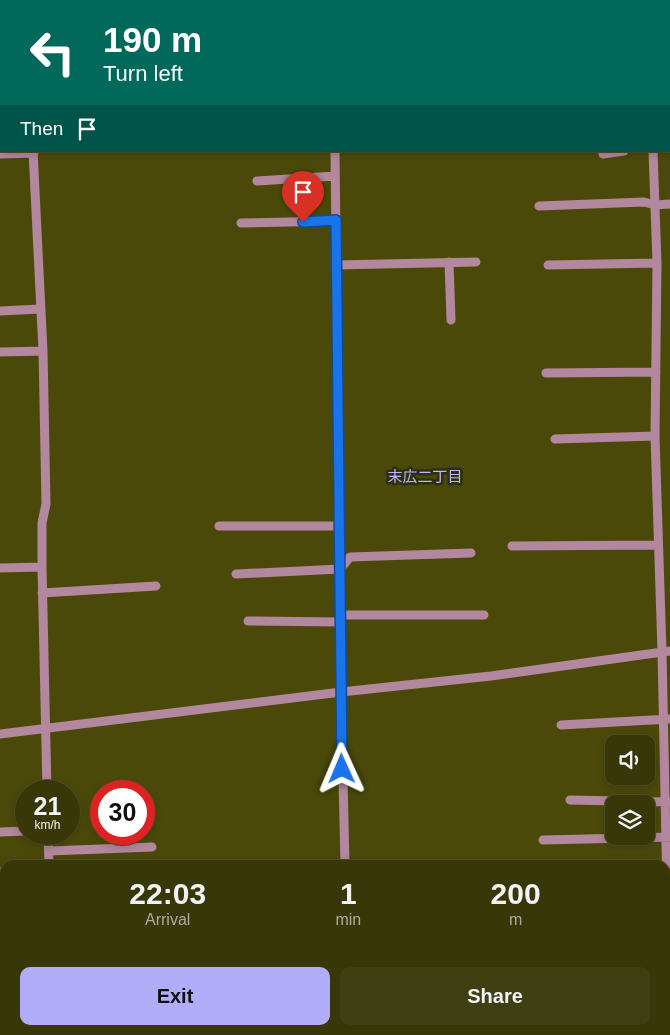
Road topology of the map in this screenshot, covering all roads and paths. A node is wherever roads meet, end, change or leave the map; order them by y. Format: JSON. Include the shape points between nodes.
{"nodes":[{"id":1,"x":33,"y":152,"type":"edge"},
{"id":2,"x":335,"y":152,"type":"edge"},
{"id":3,"x":617,"y":152,"type":"edge"},
{"id":4,"x":653,"y":152,"type":"edge"},
{"id":5,"x":0,"y":154,"type":"edge"},
{"id":6,"x":603,"y":154,"type":"dead end"},
{"id":7,"x":335,"y":176,"type":"junction"},
{"id":8,"x":257,"y":181,"type":"dead end"},
{"id":9,"x":670,"y":204,"type":"edge"},
{"id":10,"x":655,"y":205,"type":"junction"},
{"id":11,"x":539,"y":206,"type":"dead end"},
{"id":12,"x":336,"y":220,"type":"junction"},
{"id":13,"x":241,"y":223,"type":"dead end"},
{"id":14,"x":449,"y":262,"type":"junction"},
{"id":15,"x":476,"y":262,"type":"dead end"},
{"id":16,"x":656,"y":263,"type":"junction"},
{"id":17,"x":336,"y":264,"type":"junction"},
{"id":18,"x":548,"y":265,"type":"dead end"},
{"id":19,"x":40,"y":309,"type":"junction"},
{"id":20,"x":0,"y":311,"type":"edge"},
{"id":21,"x":451,"y":320,"type":"dead end"},
{"id":22,"x":43,"y":351,"type":"junction"},
{"id":23,"x":0,"y":352,"type":"edge"},
{"id":24,"x":656,"y":372,"type":"junction"},
{"id":25,"x":546,"y":374,"type":"dead end"},
{"id":26,"x":655,"y":436,"type":"junction"},
{"id":27,"x":555,"y":439,"type":"dead end"},
{"id":28,"x":219,"y":526,"type":"dead end"},
{"id":29,"x":339,"y":526,"type":"junction"},
{"id":30,"x":658,"y":545,"type":"junction"},
{"id":31,"x":512,"y":546,"type":"dead end"},
{"id":32,"x":471,"y":553,"type":"dead end"},
{"id":33,"x":42,"y":567,"type":"junction"},
{"id":34,"x":0,"y":568,"type":"edge"},
{"id":35,"x":340,"y":569,"type":"junction"},
{"id":36,"x":236,"y":574,"type":"dead end"},
{"id":37,"x":156,"y":586,"type":"dead end"},
{"id":38,"x":42,"y":593,"type":"junction"},
{"id":39,"x":484,"y":615,"type":"dead end"},
{"id":40,"x":340,"y":619,"type":"junction"},
{"id":41,"x":248,"y":621,"type":"dead end"},
{"id":42,"x":666,"y":651,"type":"edge"},
{"id":43,"x":341,"y":692,"type":"junction"},
{"id":44,"x":667,"y":719,"type":"edge"},
{"id":45,"x":561,"y":725,"type":"dead end"},
{"id":46,"x":46,"y":728,"type":"junction"},
{"id":47,"x":0,"y":734,"type":"edge"},
{"id":48,"x":48,"y":780,"type":"edge"},
{"id":49,"x":570,"y":800,"type":"dead end"},
{"id":50,"x":668,"y":802,"type":"edge"},
{"id":51,"x":15,"y":831,"type":"edge"},
{"id":52,"x":0,"y":832,"type":"edge"},
{"id":53,"x":668,"y":837,"type":"edge"},
{"id":54,"x":543,"y":840,"type":"dead end"},
{"id":55,"x":49,"y":845,"type":"edge"},
{"id":56,"x":152,"y":847,"type":"dead end"},
{"id":57,"x":49,"y":851,"type":"junction"},
{"id":58,"x":49,"y":860,"type":"edge"},
{"id":59,"x":345,"y":860,"type":"edge"},
{"id":60,"x":668,"y":860,"type":"edge"}],
"edges":[{"from":1,"to":5,"type":"street"},
{"from":1,"to":19,"type":"street"},
{"from":2,"to":7,"type":"street"},
{"from":3,"to":6,"type":"street"},
{"from":4,"to":10,"type":"street"},
{"from":7,"to":8,"type":"street"},
{"from":7,"to":12,"type":"street"},
{"from":9,"to":10,"type":"street"},
{"from":10,"to":11,"type":"street","via":[[644,202]]},
{"from":10,"to":16,"type":"street"},
{"from":12,"to":13,"type":"street"},
{"from":12,"to":17,"type":"street"},
{"from":14,"to":15,"type":"street"},
{"from":14,"to":17,"type":"street"},
{"from":14,"to":21,"type":"street"},
{"from":16,"to":18,"type":"street"},
{"from":16,"to":24,"type":"street"},
{"from":17,"to":29,"type":"street"},
{"from":19,"to":20,"type":"street"},
{"from":19,"to":22,"type":"street"},
{"from":22,"to":23,"type":"street"},
{"from":22,"to":33,"type":"street","via":[[46,504],[42,523]]},
{"from":24,"to":25,"type":"street"},
{"from":24,"to":26,"type":"street"},
{"from":26,"to":27,"type":"street"},
{"from":26,"to":30,"type":"street"},
{"from":28,"to":29,"type":"street"},
{"from":29,"to":35,"type":"street"},
{"from":30,"to":31,"type":"street"},
{"from":30,"to":42,"type":"street"},
{"from":32,"to":35,"type":"street","via":[[350,557]]},
{"from":33,"to":34,"type":"street"},
{"from":33,"to":38,"type":"street"},
{"from":35,"to":36,"type":"street"},
{"from":35,"to":40,"type":"street"},
{"from":37,"to":38,"type":"street"},
{"from":38,"to":46,"type":"street"},
{"from":39,"to":40,"type":"street"},
{"from":40,"to":41,"type":"street"},
{"from":40,"to":43,"type":"street"},
{"from":42,"to":43,"type":"street","via":[[491,676]]},
{"from":42,"to":44,"type":"street"},
{"from":43,"to":46,"type":"street"},
{"from":43,"to":59,"type":"street"},
{"from":44,"to":45,"type":"street"},
{"from":44,"to":50,"type":"street"},
{"from":46,"to":47,"type":"street"},
{"from":46,"to":48,"type":"street"},
{"from":49,"to":50,"type":"street"},
{"from":50,"to":53,"type":"street"},
{"from":51,"to":52,"type":"street"},
{"from":53,"to":54,"type":"street"},
{"from":53,"to":60,"type":"street"},
{"from":55,"to":57,"type":"street"},
{"from":56,"to":57,"type":"street"},
{"from":57,"to":58,"type":"street"}]}
